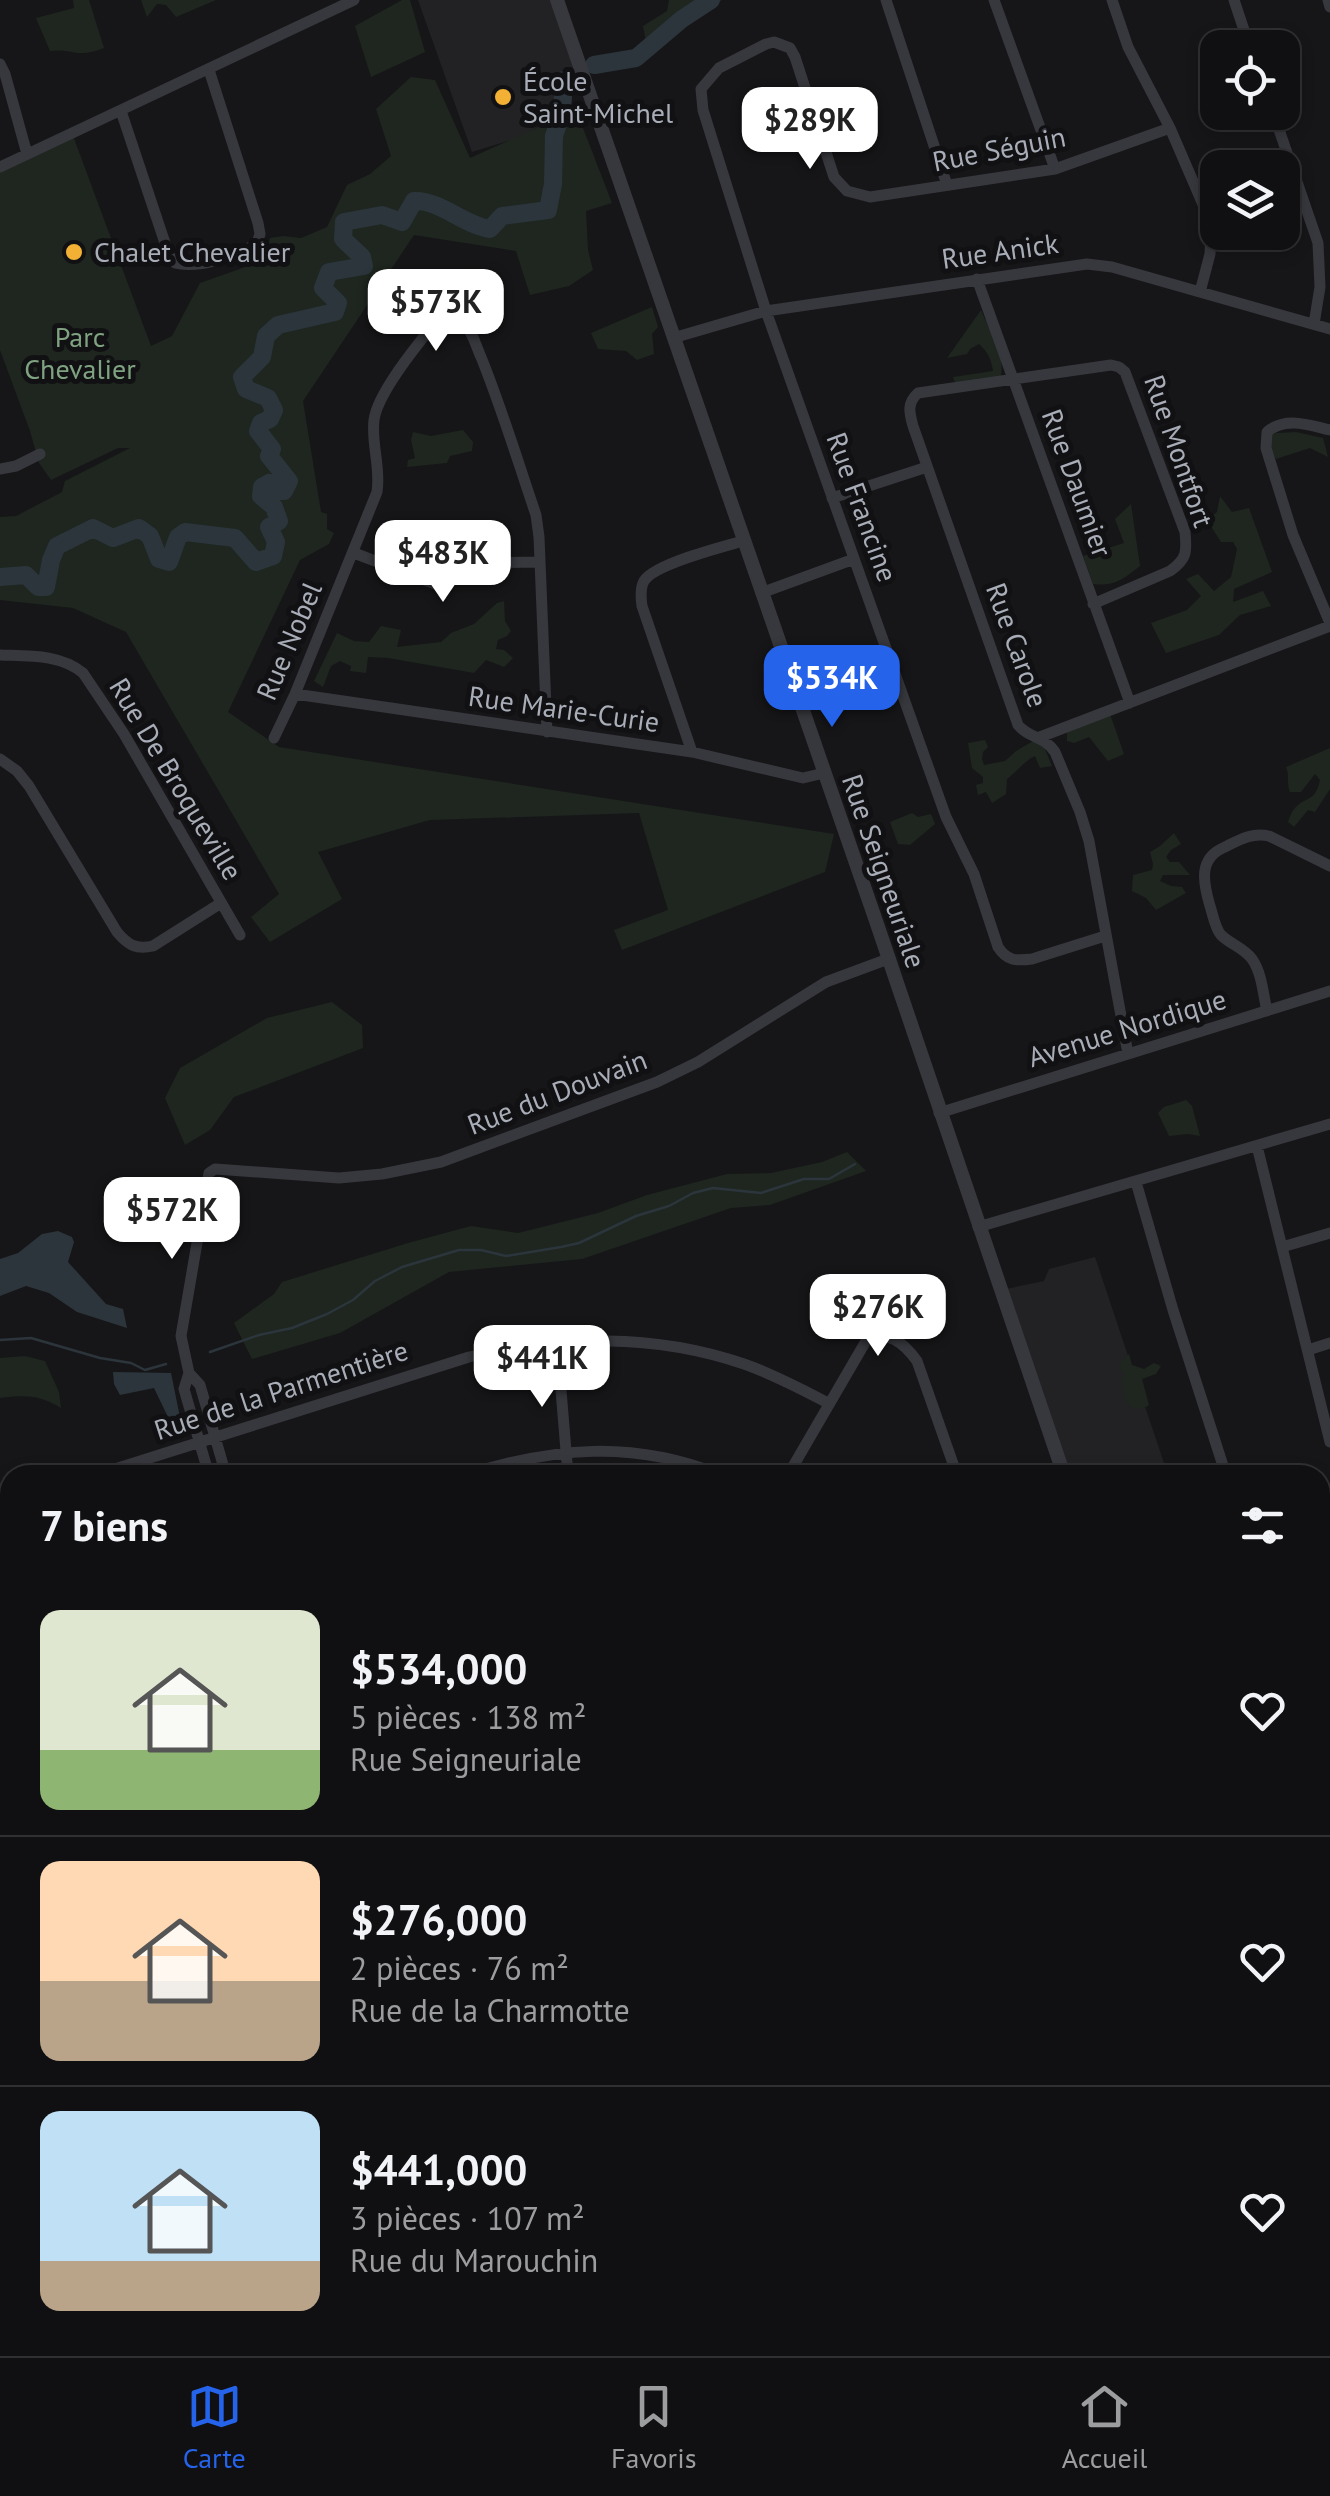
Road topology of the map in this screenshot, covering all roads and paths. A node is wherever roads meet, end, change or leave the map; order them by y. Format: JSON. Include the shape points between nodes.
{"nodes":[{"id":1,"x":354,"y":0,"type":"edge"},
{"id":2,"x":557,"y":0,"type":"edge"},
{"id":3,"x":886,"y":0,"type":"edge"},
{"id":4,"x":994,"y":0,"type":"edge"},
{"id":5,"x":1112,"y":0,"type":"edge"},
{"id":6,"x":1234,"y":0,"type":"edge"},
{"id":7,"x":1244,"y":30,"type":"edge"},
{"id":8,"x":0,"y":64,"type":"edge"},
{"id":9,"x":209,"y":70,"type":"junction"},
{"id":10,"x":121,"y":111,"type":"junction"},
{"id":11,"x":1170,"y":128,"type":"junction"},
{"id":12,"x":1279,"y":130,"type":"edge"},
{"id":13,"x":27,"y":154,"type":"junction"},
{"id":14,"x":0,"y":167,"type":"edge"},
{"id":15,"x":1055,"y":168,"type":"junction"},
{"id":16,"x":947,"y":184,"type":"junction"},
{"id":17,"x":977,"y":279,"type":"junction"},
{"id":18,"x":1200,"y":292,"type":"junction"},
{"id":19,"x":766,"y":311,"type":"junction"},
{"id":20,"x":1314,"y":324,"type":"junction"},
{"id":21,"x":1330,"y":329,"type":"edge"},
{"id":22,"x":673,"y":338,"type":"junction"},
{"id":23,"x":1014,"y":379,"type":"junction"},
{"id":24,"x":1330,"y":430,"type":"edge"},
{"id":25,"x":40,"y":454,"type":"dead end"},
{"id":26,"x":927,"y":467,"type":"junction"},
{"id":27,"x":0,"y":469,"type":"edge"},
{"id":28,"x":832,"y":498,"type":"junction"},
{"id":29,"x":743,"y":541,"type":"junction"},
{"id":30,"x":354,"y":553,"type":"junction"},
{"id":31,"x":854,"y":559,"type":"junction"},
{"id":32,"x":539,"y":562,"type":"junction"},
{"id":33,"x":760,"y":592,"type":"junction"},
{"id":34,"x":1094,"y":604,"type":"junction"},
{"id":35,"x":1330,"y":624,"type":"edge"},
{"id":36,"x":0,"y":655,"type":"edge"},
{"id":37,"x":295,"y":694,"type":"junction"},
{"id":38,"x":1130,"y":703,"type":"junction"},
{"id":39,"x":548,"y":732,"type":"junction"},
{"id":40,"x":1040,"y":737,"type":"junction"},
{"id":41,"x":274,"y":738,"type":"dead end"},
{"id":42,"x":692,"y":752,"type":"junction"},
{"id":43,"x":0,"y":759,"type":"edge"},
{"id":44,"x":824,"y":773,"type":"junction"},
{"id":45,"x":1330,"y":866,"type":"edge"},
{"id":46,"x":221,"y":903,"type":"junction"},
{"id":47,"x":240,"y":935,"type":"dead end"},
{"id":48,"x":1105,"y":936,"type":"junction"},
{"id":49,"x":888,"y":959,"type":"junction"},
{"id":50,"x":1330,"y":991,"type":"edge"},
{"id":51,"x":1267,"y":1011,"type":"junction"},
{"id":52,"x":1128,"y":1054,"type":"junction"},
{"id":53,"x":940,"y":1114,"type":"junction"},
{"id":54,"x":1330,"y":1124,"type":"edge"},
{"id":55,"x":1256,"y":1146,"type":"junction"},
{"id":56,"x":1136,"y":1182,"type":"junction"},
{"id":57,"x":978,"y":1227,"type":"junction"},
{"id":58,"x":1330,"y":1233,"type":"edge"},
{"id":59,"x":1282,"y":1248,"type":"junction"},
{"id":60,"x":557,"y":1342,"type":"junction"},
{"id":61,"x":1330,"y":1343,"type":"edge"},
{"id":62,"x":1308,"y":1350,"type":"junction"},
{"id":63,"x":189,"y":1373,"type":"junction"},
{"id":64,"x":828,"y":1402,"type":"junction"},
{"id":65,"x":215,"y":1438,"type":"junction"},
{"id":66,"x":199,"y":1442,"type":"junction"},
{"id":67,"x":1330,"y":1442,"type":"edge"},
{"id":68,"x":566,"y":1452,"type":"junction"},
{"id":69,"x":127,"y":1465,"type":"edge"},
{"id":70,"x":206,"y":1465,"type":"edge"},
{"id":71,"x":223,"y":1465,"type":"edge"},
{"id":72,"x":501,"y":1465,"type":"edge"},
{"id":73,"x":567,"y":1465,"type":"edge"},
{"id":74,"x":693,"y":1465,"type":"edge"},
{"id":75,"x":793,"y":1465,"type":"edge"},
{"id":76,"x":953,"y":1465,"type":"edge"},
{"id":77,"x":1061,"y":1465,"type":"edge"},
{"id":78,"x":1223,"y":1465,"type":"edge"}],
"edges":[{"from":1,"to":9,"type":"street"},
{"from":2,"to":22,"type":"street","name":"Rue Seigneuriale"},
{"from":3,"to":16,"type":"street"},
{"from":4,"to":15,"type":"street"},
{"from":5,"to":11,"type":"street"},
{"from":6,"to":7,"type":"street"},
{"from":8,"to":13,"type":"street"},
{"from":9,"to":10,"type":"street"},
{"from":9,"to":10,"type":"street","via":[[258,224],[257,243],[248,249],[191,266],[175,263]]},
{"from":10,"to":13,"type":"street"},
{"from":11,"to":15,"type":"street","name":"Rue Séguin"},
{"from":11,"to":18,"type":"street","via":[[1208,216],[1210,254]]},
{"from":12,"to":20,"type":"street","via":[[1318,243]]},
{"from":13,"to":14,"type":"street"},
{"from":15,"to":16,"type":"street","name":"Rue Séguin"},
{"from":16,"to":19,"type":"street","name":"Rue Séguin","via":[[870,197],[847,191],[834,177],[790,48],[766,44],[719,68],[702,89],[703,110]]},
{"from":17,"to":18,"type":"street","name":"Rue Anick","via":[[1087,264]]},
{"from":17,"to":19,"type":"street","name":"Rue Anick"},
{"from":17,"to":23,"type":"street","name":"Rue Daumier"},
{"from":18,"to":20,"type":"street","name":"Rue Anick"},
{"from":19,"to":22,"type":"street","name":"Rue Anick"},
{"from":19,"to":28,"type":"street","name":"Rue Francine"},
{"from":20,"to":21,"type":"street","name":"Rue Anick"},
{"from":22,"to":29,"type":"street","name":"Rue Seigneuriale"},
{"from":23,"to":26,"type":"street","name":"Rue Carole","via":[[911,399]]},
{"from":23,"to":34,"type":"street","name":"Rue Daumier"},
{"from":23,"to":34,"type":"street","name":"Rue Montfort","via":[[1119,367],[1173,498],[1185,532],[1180,563]]},
{"from":24,"to":35,"type":"street","via":[[1279,424],[1266,440],[1293,534]]},
{"from":25,"to":27,"type":"street"},
{"from":26,"to":28,"type":"street"},
{"from":26,"to":40,"type":"street","name":"Rue Carole","via":[[1018,724]]},
{"from":28,"to":31,"type":"street","name":"Rue Francine"},
{"from":29,"to":33,"type":"street","name":"Rue Seigneuriale"},
{"from":29,"to":42,"type":"street","via":[[664,566],[644,581],[641,593]]},
{"from":30,"to":32,"type":"street","via":[[438,585],[478,563]]},
{"from":30,"to":32,"type":"street","name":"Rue Nobel","via":[[380,476],[374,438],[380,400],[434,324],[454,317],[469,330],[493,387],[536,515]]},
{"from":30,"to":37,"type":"street","name":"Rue Nobel"},
{"from":31,"to":33,"type":"street"},
{"from":31,"to":48,"type":"street","name":"Rue Francine","via":[[998,946],[1012,960],[1032,959]]},
{"from":32,"to":39,"type":"street","name":"Rue Nobel"},
{"from":33,"to":44,"type":"street","name":"Rue Seigneuriale"},
{"from":34,"to":38,"type":"street","name":"Rue Daumier"},
{"from":35,"to":38,"type":"street"},
{"from":36,"to":46,"type":"street","name":"Rue De Broqueville","via":[[60,660],[83,672]]},
{"from":37,"to":39,"type":"street","name":"Rue Marie-Curie"},
{"from":37,"to":41,"type":"street","name":"Rue Nobel"},
{"from":38,"to":40,"type":"street"},
{"from":39,"to":42,"type":"street","name":"Rue Marie-Curie"},
{"from":40,"to":48,"type":"street","name":"Rue Carole","via":[[1055,752],[1080,812]]},
{"from":42,"to":44,"type":"street","name":"Rue Marie-Curie","via":[[803,778]]},
{"from":43,"to":46,"type":"street","via":[[30,786],[117,932],[132,946],[153,946]]},
{"from":44,"to":49,"type":"street","name":"Rue Seigneuriale"},
{"from":45,"to":51,"type":"street","via":[[1259,834],[1208,859],[1204,884],[1216,924],[1253,959]]},
{"from":46,"to":47,"type":"street","name":"Rue De Broqueville"},
{"from":48,"to":52,"type":"street","name":"Rue Carole"},
{"from":49,"to":53,"type":"street","name":"Rue Seigneuriale"},
{"from":49,"to":63,"type":"street","name":"Rue du Douvain","via":[[826,982],[657,1082],[441,1162],[338,1178],[215,1168],[181,1336]]},
{"from":50,"to":51,"type":"street","name":"Avenue Nordique"},
{"from":51,"to":52,"type":"street","name":"Avenue Nordique"},
{"from":52,"to":53,"type":"street","name":"Avenue Nordique"},
{"from":53,"to":57,"type":"street","name":"Rue Seigneuriale"},
{"from":54,"to":55,"type":"street"},
{"from":55,"to":56,"type":"street"},
{"from":55,"to":59,"type":"street"},
{"from":56,"to":57,"type":"street"},
{"from":56,"to":78,"type":"street"},
{"from":57,"to":77,"type":"street","name":"Rue Seigneuriale"},
{"from":58,"to":59,"type":"street"},
{"from":59,"to":62,"type":"street"},
{"from":60,"to":64,"type":"street","name":"Rue de la Parmentière","via":[[652,1342],[692,1350],[744,1364]]},
{"from":60,"to":65,"type":"street","name":"Rue de la Parmentière","via":[[469,1357]]},
{"from":60,"to":68,"type":"street"},
{"from":61,"to":62,"type":"street"},
{"from":62,"to":67,"type":"street"},
{"from":63,"to":65,"type":"street","via":[[200,1385]]},
{"from":63,"to":66,"type":"street","via":[[184,1389]]},
{"from":64,"to":75,"type":"street"},
{"from":64,"to":76,"type":"street","via":[[866,1340],[898,1340],[917,1361]]},
{"from":65,"to":66,"type":"street","name":"Rue de la Parmentière"},
{"from":65,"to":71,"type":"street"},
{"from":66,"to":69,"type":"street","name":"Rue de la Parmentière"},
{"from":66,"to":70,"type":"street"},
{"from":68,"to":72,"type":"street"},
{"from":68,"to":73,"type":"street"},
{"from":68,"to":74,"type":"street","via":[[652,1455]]}]}
